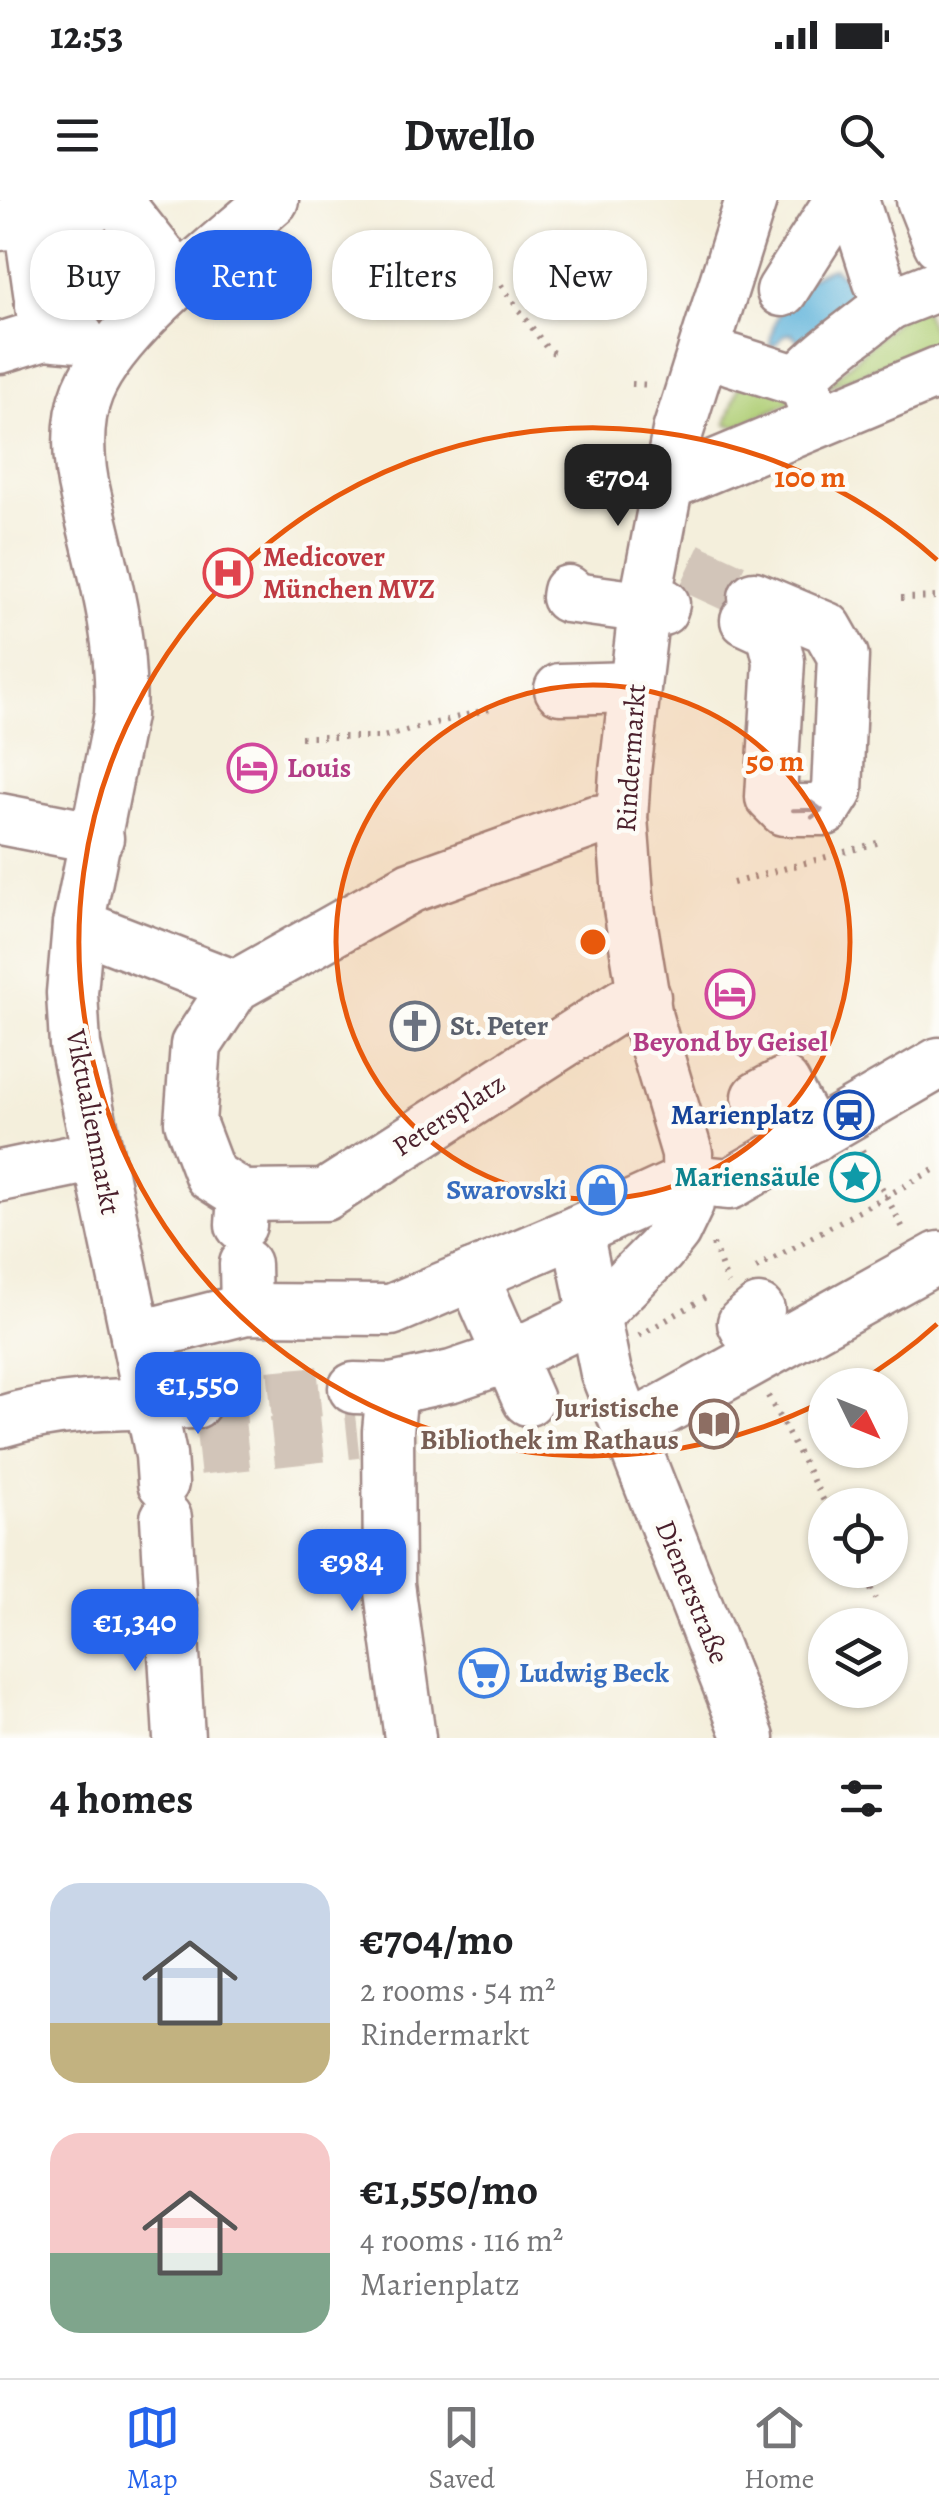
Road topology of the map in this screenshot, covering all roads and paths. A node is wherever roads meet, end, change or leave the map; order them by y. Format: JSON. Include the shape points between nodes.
{"nodes":[{"id":1,"x":273,"y":200,"type":"edge"},
{"id":2,"x":751,"y":200,"type":"edge"},
{"id":3,"x":840,"y":200,"type":"edge"},
{"id":4,"x":853,"y":200,"type":"edge"},
{"id":5,"x":922,"y":200,"type":"edge"},
{"id":6,"x":103,"y":205,"type":"edge"},
{"id":7,"x":18,"y":215,"type":"edge"},
{"id":8,"x":239,"y":230,"type":"edge"},
{"id":9,"x":939,"y":242,"type":"edge"},
{"id":10,"x":175,"y":276,"type":"edge"},
{"id":11,"x":501,"y":285,"type":"dead end"},
{"id":12,"x":939,"y":285,"type":"edge"},
{"id":13,"x":175,"y":288,"type":"edge"},
{"id":14,"x":884,"y":294,"type":"junction"},
{"id":15,"x":22,"y":341,"type":"edge"},
{"id":16,"x":118,"y":341,"type":"junction"},
{"id":17,"x":558,"y":354,"type":"dead end"},
{"id":18,"x":939,"y":372,"type":"edge"},
{"id":19,"x":810,"y":399,"type":"junction"},
{"id":20,"x":667,"y":485,"type":"junction"},
{"id":21,"x":663,"y":584,"type":"junction"},
{"id":22,"x":568,"y":591,"type":"dead end"},
{"id":23,"x":901,"y":598,"type":"dead end"},
{"id":24,"x":939,"y":598,"type":"edge"},
{"id":25,"x":818,"y":656,"type":"joint"},
{"id":26,"x":635,"y":687,"type":"junction"},
{"id":27,"x":560,"y":689,"type":"dead end"},
{"id":28,"x":489,"y":710,"type":"dead end"},
{"id":29,"x":301,"y":737,"type":"dead end"},
{"id":30,"x":622,"y":818,"type":"junction"},
{"id":31,"x":0,"y":819,"type":"edge"},
{"id":32,"x":98,"y":838,"type":"junction"},
{"id":33,"x":884,"y":842,"type":"dead end"},
{"id":34,"x":733,"y":883,"type":"dead end"},
{"id":35,"x":78,"y":925,"type":"junction"},
{"id":36,"x":235,"y":986,"type":"junction"},
{"id":37,"x":644,"y":997,"type":"junction"},
{"id":38,"x":939,"y":1064,"type":"edge"},
{"id":39,"x":758,"y":1097,"type":"dead end"},
{"id":40,"x":829,"y":1127,"type":"junction"},
{"id":41,"x":97,"y":1156,"type":"junction"},
{"id":42,"x":939,"y":1167,"type":"edge"},
{"id":43,"x":0,"y":1176,"type":"edge"},
{"id":44,"x":689,"y":1183,"type":"junction"},
{"id":45,"x":886,"y":1197,"type":"junction"},
{"id":46,"x":577,"y":1231,"type":"junction"},
{"id":47,"x":244,"y":1249,"type":"junction"},
{"id":48,"x":931,"y":1261,"type":"edge"},
{"id":49,"x":473,"y":1275,"type":"junction"},
{"id":50,"x":753,"y":1329,"type":"junction"},
{"id":51,"x":599,"y":1336,"type":"junction"},
{"id":52,"x":136,"y":1337,"type":"junction"},
{"id":53,"x":518,"y":1379,"type":"junction"},
{"id":54,"x":0,"y":1422,"type":"edge"},
{"id":55,"x":630,"y":1437,"type":"junction"},
{"id":56,"x":172,"y":1452,"type":"junction"},
{"id":57,"x":819,"y":1488,"type":"edge"},
{"id":58,"x":870,"y":1588,"type":"edge"},
{"id":59,"x":876,"y":1600,"type":"dead end"},
{"id":60,"x":178,"y":1738,"type":"edge"},
{"id":61,"x":410,"y":1738,"type":"edge"},
{"id":62,"x":750,"y":1738,"type":"edge"}],
"edges":[{"from":1,"to":8,"type":"street","name":"Viktualienmarkt"},
{"from":2,"to":20,"type":"street","name":"Rindermarkt","via":[[688,395]]},
{"from":3,"to":19,"type":"street","via":[[759,317]]},
{"from":4,"to":14,"type":"street"},
{"from":5,"to":9,"type":"street"},
{"from":6,"to":7,"type":"street"},
{"from":6,"to":10,"type":"street"},
{"from":7,"to":15,"type":"street"},
{"from":11,"to":17,"type":"path","via":[[549,351]]},
{"from":12,"to":14,"type":"street"},
{"from":13,"to":16,"type":"street","name":"Viktualienmarkt"},
{"from":14,"to":19,"type":"street","via":[[853,336],[821,355]]},
{"from":15,"to":16,"type":"street"},
{"from":16,"to":32,"type":"street","name":"Viktualienmarkt","via":[[88,392],[80,449],[122,682],[141,716]]},
{"from":18,"to":19,"type":"street"},
{"from":19,"to":20,"type":"street","via":[[744,451]]},
{"from":20,"to":21,"type":"street","name":"Rindermarkt"},
{"from":21,"to":22,"type":"street","via":[[568,597]]},
{"from":21,"to":26,"type":"street","name":"Rindermarkt"},
{"from":23,"to":24,"type":"path"},
{"from":25,"to":25,"type":"street","one_way":true,"via":[[801,651],[758,617],[779,661],[771,797],[784,810],[825,810],[837,791],[843,656]]},
{"from":26,"to":27,"type":"street"},
{"from":26,"to":30,"type":"street","name":"Rindermarkt"},
{"from":28,"to":29,"type":"path","via":[[383,738]]},
{"from":30,"to":36,"type":"street","via":[[594,821],[411,887]]},
{"from":30,"to":37,"type":"street","name":"Rindermarkt","via":[[640,907]]},
{"from":31,"to":32,"type":"street"},
{"from":32,"to":35,"type":"street","name":"Viktualienmarkt"},
{"from":33,"to":34,"type":"path"},
{"from":35,"to":36,"type":"street"},
{"from":35,"to":41,"type":"street","name":"Viktualienmarkt","via":[[75,1045]]},
{"from":36,"to":47,"type":"street","via":[[196,1044],[190,1122]]},
{"from":37,"to":44,"type":"street","name":"Rindermarkt"},
{"from":37,"to":47,"type":"street","name":"Petersplatz","via":[[623,1004]]},
{"from":38,"to":40,"type":"street"},
{"from":39,"to":40,"type":"street","via":[[784,1083]]},
{"from":40,"to":44,"type":"street","via":[[730,1184]]},
{"from":40,"to":45,"type":"path"},
{"from":41,"to":43,"type":"street"},
{"from":41,"to":52,"type":"street","name":"Viktualienmarkt"},
{"from":42,"to":45,"type":"path"},
{"from":44,"to":46,"type":"street"},
{"from":44,"to":50,"type":"path"},
{"from":44,"to":51,"type":"street","via":[[675,1231],[627,1286]]},
{"from":45,"to":48,"type":"path"},
{"from":45,"to":50,"type":"path"},
{"from":46,"to":49,"type":"street"},
{"from":46,"to":51,"type":"street"},
{"from":47,"to":49,"type":"street","via":[[390,1310]]},
{"from":47,"to":52,"type":"street"},
{"from":48,"to":50,"type":"street"},
{"from":49,"to":53,"type":"street"},
{"from":50,"to":51,"type":"path"},
{"from":50,"to":55,"type":"street"},
{"from":50,"to":57,"type":"path"},
{"from":51,"to":53,"type":"street"},
{"from":51,"to":55,"type":"street"},
{"from":52,"to":56,"type":"street","name":"Viktualienmarkt"},
{"from":53,"to":61,"type":"street","via":[[452,1376],[373,1410],[388,1484],[388,1584]]},
{"from":54,"to":56,"type":"street","via":[[112,1403]]},
{"from":55,"to":62,"type":"street","name":"Dienerstraße"},
{"from":56,"to":60,"type":"street","name":"Viktualienmarkt"},
{"from":58,"to":59,"type":"path"}]}
